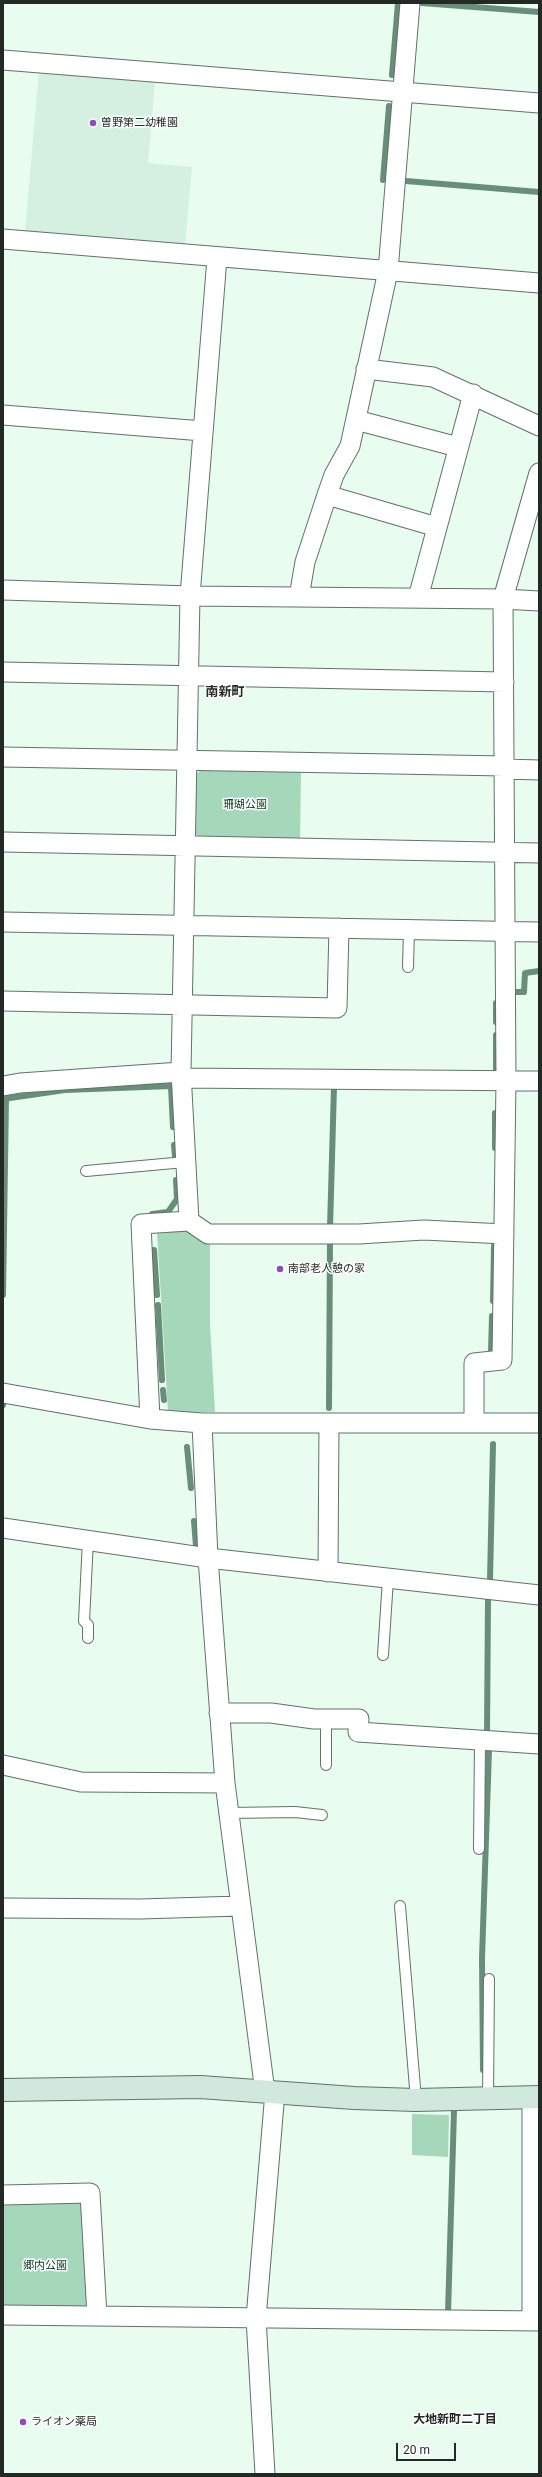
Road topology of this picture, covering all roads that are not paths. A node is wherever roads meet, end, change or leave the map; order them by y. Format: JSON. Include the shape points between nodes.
{"nodes":[{"id":1,"x":410,"y":3,"type":"edge"},
{"id":2,"x":3,"y":60,"type":"edge"},
{"id":3,"x":402,"y":92,"type":"junction"},
{"id":4,"x":539,"y":103,"type":"edge"},
{"id":5,"x":3,"y":239,"type":"edge"},
{"id":6,"x":217,"y":258,"type":"junction"},
{"id":7,"x":388,"y":271,"type":"junction"},
{"id":8,"x":539,"y":283,"type":"edge"},
{"id":9,"x":366,"y":369,"type":"junction"},
{"id":10,"x":473,"y":394,"type":"junction"},
{"id":11,"x":3,"y":415,"type":"edge"},
{"id":12,"x":356,"y":420,"type":"junction"},
{"id":13,"x":539,"y":426,"type":"edge"},
{"id":14,"x":203,"y":431,"type":"junction"},
{"id":15,"x":458,"y":447,"type":"junction"},
{"id":16,"x":539,"y":473,"type":"edge"},
{"id":17,"x":327,"y":495,"type":"junction"},
{"id":18,"x":437,"y":527,"type":"junction"},
{"id":19,"x":3,"y":590,"type":"edge"},
{"id":20,"x":190,"y":596,"type":"junction"},
{"id":21,"x":298,"y":597,"type":"junction"},
{"id":22,"x":418,"y":598,"type":"junction"},
{"id":23,"x":503,"y":599,"type":"junction"},
{"id":24,"x":539,"y":602,"type":"edge"},
{"id":25,"x":3,"y":672,"type":"edge"},
{"id":26,"x":188,"y":675,"type":"junction"},
{"id":27,"x":504,"y":682,"type":"junction"},
{"id":28,"x":3,"y":757,"type":"edge"},
{"id":29,"x":187,"y":760,"type":"junction"},
{"id":30,"x":505,"y":767,"type":"junction"},
{"id":31,"x":539,"y":770,"type":"edge"},
{"id":32,"x":3,"y":842,"type":"edge"},
{"id":33,"x":185,"y":846,"type":"junction"},
{"id":34,"x":504,"y":852,"type":"junction"},
{"id":35,"x":539,"y":853,"type":"edge"},
{"id":36,"x":3,"y":922,"type":"edge"},
{"id":37,"x":184,"y":926,"type":"junction"},
{"id":38,"x":339,"y":928,"type":"junction"},
{"id":39,"x":409,"y":930,"type":"junction"},
{"id":40,"x":505,"y":931,"type":"junction"},
{"id":41,"x":539,"y":932,"type":"edge"},
{"id":42,"x":408,"y":967,"type":"dead end"},
{"id":43,"x":3,"y":1001,"type":"edge"},
{"id":44,"x":182,"y":1005,"type":"junction"},
{"id":45,"x":181,"y":1075,"type":"junction"},
{"id":46,"x":506,"y":1081,"type":"junction"},
{"id":47,"x":539,"y":1082,"type":"edge"},
{"id":48,"x":3,"y":1086,"type":"edge"},
{"id":49,"x":185,"y":1162,"type":"junction"},
{"id":50,"x":86,"y":1171,"type":"dead end"},
{"id":51,"x":189,"y":1221,"type":"junction"},
{"id":52,"x":504,"y":1234,"type":"junction"},
{"id":53,"x":3,"y":1393,"type":"edge"},
{"id":54,"x":150,"y":1419,"type":"junction"},
{"id":55,"x":202,"y":1423,"type":"junction"},
{"id":56,"x":329,"y":1423,"type":"junction"},
{"id":57,"x":474,"y":1423,"type":"junction"},
{"id":58,"x":539,"y":1423,"type":"edge"},
{"id":59,"x":3,"y":1528,"type":"edge"},
{"id":60,"x":88,"y":1540,"type":"junction"},
{"id":61,"x":208,"y":1558,"type":"junction"},
{"id":62,"x":328,"y":1572,"type":"junction"},
{"id":63,"x":388,"y":1579,"type":"junction"},
{"id":64,"x":539,"y":1595,"type":"edge"},
{"id":65,"x":88,"y":1638,"type":"dead end"},
{"id":66,"x":383,"y":1655,"type":"dead end"},
{"id":67,"x":219,"y":1713,"type":"junction"},
{"id":68,"x":326,"y":1719,"type":"junction"},
{"id":69,"x":480,"y":1741,"type":"junction"},
{"id":70,"x":539,"y":1744,"type":"edge"},
{"id":71,"x":3,"y":1765,"type":"edge"},
{"id":72,"x":326,"y":1765,"type":"dead end"},
{"id":73,"x":225,"y":1783,"type":"junction"},
{"id":74,"x":228,"y":1813,"type":"junction"},
{"id":75,"x":322,"y":1815,"type":"dead end"},
{"id":76,"x":478,"y":1849,"type":"dead end"},
{"id":77,"x":240,"y":1906,"type":"junction"},
{"id":78,"x":400,"y":1906,"type":"dead end"},
{"id":79,"x":3,"y":1908,"type":"edge"},
{"id":80,"x":489,"y":1979,"type":"dead end"},
{"id":81,"x":3,"y":2090,"type":"edge"},
{"id":82,"x":270,"y":2092,"type":"junction"},
{"id":83,"x":535,"y":2097,"type":"edge"},
{"id":84,"x":488,"y":2098,"type":"junction"},
{"id":85,"x":416,"y":2100,"type":"junction"},
{"id":86,"x":3,"y":2195,"type":"edge"},
{"id":87,"x":3,"y":2316,"type":"edge"},
{"id":88,"x":97,"y":2316,"type":"junction"},
{"id":89,"x":256,"y":2318,"type":"junction"},
{"id":90,"x":536,"y":2321,"type":"edge"},
{"id":91,"x":265,"y":2474,"type":"edge"}],
"edges":[{"from":1,"to":3,"type":"street"},
{"from":2,"to":3,"type":"street"},
{"from":3,"to":4,"type":"street"},
{"from":3,"to":7,"type":"street"},
{"from":5,"to":6,"type":"street"},
{"from":6,"to":7,"type":"street"},
{"from":6,"to":14,"type":"street"},
{"from":7,"to":8,"type":"street"},
{"from":7,"to":9,"type":"street"},
{"from":9,"to":10,"type":"street","via":[[434,377]]},
{"from":9,"to":12,"type":"street"},
{"from":10,"to":13,"type":"street"},
{"from":10,"to":15,"type":"street"},
{"from":11,"to":14,"type":"street"},
{"from":12,"to":15,"type":"street"},
{"from":12,"to":17,"type":"street","via":[[350,446],[334,475]]},
{"from":14,"to":20,"type":"street"},
{"from":15,"to":18,"type":"street"},
{"from":16,"to":23,"type":"street"},
{"from":17,"to":18,"type":"street"},
{"from":17,"to":21,"type":"street","via":[[305,562]]},
{"from":18,"to":22,"type":"street"},
{"from":19,"to":20,"type":"street"},
{"from":20,"to":21,"type":"street"},
{"from":20,"to":26,"type":"street"},
{"from":21,"to":22,"type":"street"},
{"from":22,"to":23,"type":"street"},
{"from":23,"to":24,"type":"street"},
{"from":23,"to":27,"type":"street"},
{"from":25,"to":26,"type":"street"},
{"from":26,"to":27,"type":"street"},
{"from":26,"to":29,"type":"street"},
{"from":27,"to":30,"type":"street"},
{"from":28,"to":29,"type":"street"},
{"from":29,"to":30,"type":"street"},
{"from":29,"to":33,"type":"street"},
{"from":30,"to":31,"type":"street"},
{"from":30,"to":34,"type":"street"},
{"from":32,"to":33,"type":"street"},
{"from":33,"to":34,"type":"street"},
{"from":33,"to":37,"type":"street"},
{"from":34,"to":35,"type":"street"},
{"from":34,"to":40,"type":"street"},
{"from":36,"to":37,"type":"street"},
{"from":37,"to":38,"type":"street"},
{"from":37,"to":44,"type":"street"},
{"from":38,"to":39,"type":"street"},
{"from":38,"to":44,"type":"street","via":[[337,1008]]},
{"from":39,"to":40,"type":"street"},
{"from":39,"to":42,"type":"lane"},
{"from":40,"to":41,"type":"street"},
{"from":40,"to":46,"type":"street"},
{"from":43,"to":44,"type":"street"},
{"from":44,"to":45,"type":"street"},
{"from":45,"to":46,"type":"street"},
{"from":45,"to":48,"type":"street"},
{"from":45,"to":49,"type":"street"},
{"from":46,"to":47,"type":"street"},
{"from":46,"to":52,"type":"street"},
{"from":49,"to":50,"type":"lane"},
{"from":49,"to":51,"type":"street"},
{"from":51,"to":52,"type":"street","via":[[208,1234],[359,1234],[424,1230]]},
{"from":51,"to":54,"type":"street","via":[[141,1224]]},
{"from":52,"to":57,"type":"street","via":[[502,1360],[474,1363]]},
{"from":53,"to":54,"type":"street"},
{"from":54,"to":55,"type":"street"},
{"from":55,"to":56,"type":"street"},
{"from":55,"to":61,"type":"street"},
{"from":56,"to":57,"type":"street"},
{"from":56,"to":62,"type":"street"},
{"from":57,"to":58,"type":"street"},
{"from":59,"to":60,"type":"street"},
{"from":60,"to":61,"type":"street"},
{"from":60,"to":65,"type":"lane","via":[[84,1622],[88,1625]]},
{"from":61,"to":62,"type":"street"},
{"from":61,"to":67,"type":"street"},
{"from":62,"to":63,"type":"street"},
{"from":63,"to":64,"type":"street"},
{"from":63,"to":66,"type":"lane"},
{"from":67,"to":68,"type":"street","via":[[271,1713]]},
{"from":67,"to":73,"type":"street"},
{"from":68,"to":69,"type":"street","via":[[359,1719],[358,1732]]},
{"from":68,"to":72,"type":"lane"},
{"from":69,"to":70,"type":"street"},
{"from":69,"to":76,"type":"lane"},
{"from":71,"to":73,"type":"street","via":[[81,1782]]},
{"from":73,"to":74,"type":"street"},
{"from":74,"to":75,"type":"lane","via":[[296,1812]]},
{"from":74,"to":77,"type":"street"},
{"from":77,"to":79,"type":"street","via":[[140,1909]]},
{"from":77,"to":82,"type":"street"},
{"from":78,"to":85,"type":"lane"},
{"from":80,"to":84,"type":"lane"},
{"from":81,"to":82,"type":"street","via":[[200,2087]]},
{"from":82,"to":85,"type":"street"},
{"from":82,"to":89,"type":"street"},
{"from":83,"to":84,"type":"street"},
{"from":83,"to":90,"type":"street"},
{"from":84,"to":85,"type":"street"},
{"from":86,"to":88,"type":"street","via":[[90,2193]]},
{"from":87,"to":88,"type":"street"},
{"from":88,"to":89,"type":"street"},
{"from":89,"to":90,"type":"street"},
{"from":89,"to":91,"type":"street"}]}
